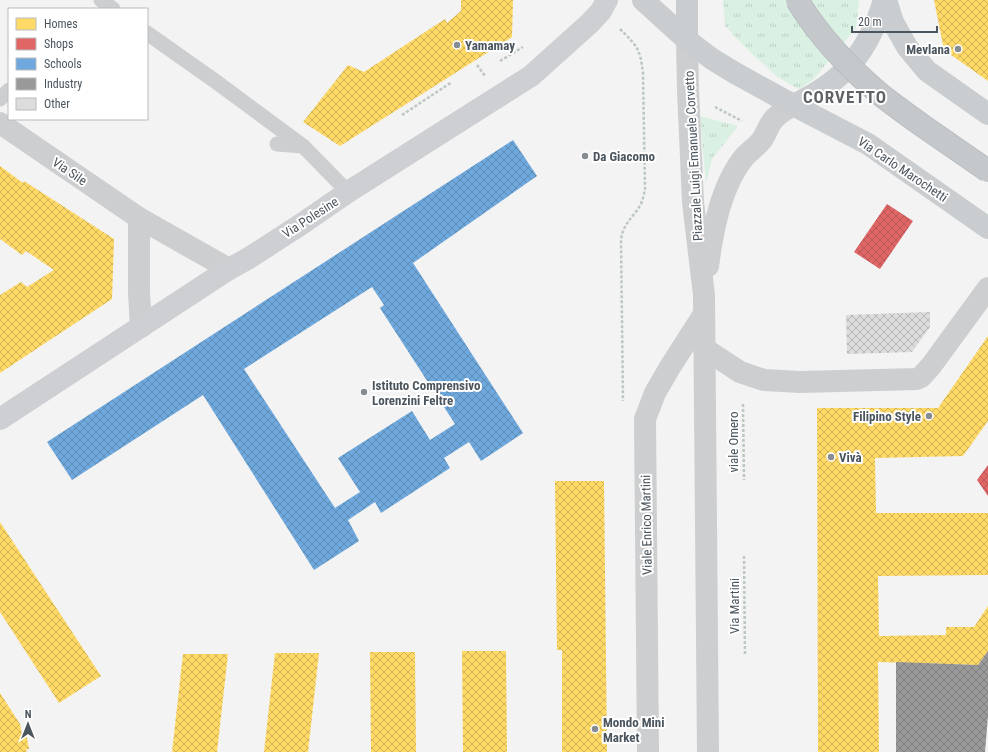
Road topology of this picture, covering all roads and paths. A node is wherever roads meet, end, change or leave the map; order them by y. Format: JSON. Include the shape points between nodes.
{"nodes":[{"id":1,"x":101,"y":0,"type":"edge"},
{"id":2,"x":607,"y":0,"type":"edge"},
{"id":3,"x":643,"y":0,"type":"edge"},
{"id":4,"x":687,"y":0,"type":"edge"},
{"id":5,"x":797,"y":0,"type":"edge"},
{"id":6,"x":885,"y":0,"type":"edge"},
{"id":7,"x":113,"y":8,"type":"edge"},
{"id":8,"x":618,"y":28,"type":"dead end"},
{"id":9,"x":148,"y":34,"type":"edge"},
{"id":10,"x":687,"y":40,"type":"junction"},
{"id":11,"x":526,"y":44,"type":"dead end"},
{"id":12,"x":500,"y":61,"type":"dead end"},
{"id":13,"x":452,"y":82,"type":"dead end"},
{"id":14,"x":8,"y":91,"type":"edge"},
{"id":15,"x":0,"y":99,"type":"edge"},
{"id":16,"x":793,"y":105,"type":"junction"},
{"id":17,"x":714,"y":106,"type":"dead end"},
{"id":18,"x":988,"y":114,"type":"edge"},
{"id":19,"x":402,"y":115,"type":"dead end"},
{"id":20,"x":0,"y":123,"type":"edge"},
{"id":21,"x":748,"y":124,"type":"dead end"},
{"id":22,"x":277,"y":144,"type":"dead end"},
{"id":23,"x":303,"y":146,"type":"junction"},
{"id":24,"x":988,"y":171,"type":"edge"},
{"id":25,"x":348,"y":192,"type":"junction"},
{"id":26,"x":140,"y":218,"type":"junction"},
{"id":27,"x":988,"y":228,"type":"edge"},
{"id":28,"x":229,"y":269,"type":"junction"},
{"id":29,"x":988,"y":288,"type":"edge"},
{"id":30,"x":704,"y":304,"type":"junction"},
{"id":31,"x":141,"y":326,"type":"junction"},
{"id":32,"x":705,"y":349,"type":"junction"},
{"id":33,"x":743,"y":404,"type":"dead end"},
{"id":34,"x":623,"y":408,"type":"dead end"},
{"id":35,"x":0,"y":419,"type":"edge"},
{"id":36,"x":744,"y":480,"type":"dead end"},
{"id":37,"x":744,"y":556,"type":"dead end"},
{"id":38,"x":745,"y":656,"type":"dead end"},
{"id":39,"x":648,"y":752,"type":"edge"},
{"id":40,"x":708,"y":752,"type":"edge"}],
"edges":[{"from":1,"to":7,"type":"lane"},
{"from":2,"to":25,"type":"main road","name":"Via Polesine","via":[[601,12],[531,76]]},
{"from":3,"to":10,"type":"main road","name":"Piazzale Luigi Emanuele Corvetto"},
{"from":4,"to":10,"type":"main road","name":"Piazzale Luigi Emanuele Corvetto"},
{"from":5,"to":24,"type":"highway","bridge":true,"via":[[837,53],[876,90]]},
{"from":6,"to":16,"type":"main road","name":"Piazzale Luigi Emanuele Corvetto","via":[[879,18],[859,55],[827,86]]},
{"from":6,"to":18,"type":"main road","via":[[893,22],[907,47],[927,71]]},
{"from":8,"to":34,"type":"path","via":[[634,43],[641,57],[645,189],[643,199],[624,227],[621,239]]},
{"from":9,"to":23,"type":"lane"},
{"from":10,"to":16,"type":"main road","name":"Piazzale Luigi Emanuele Corvetto","via":[[712,59]]},
{"from":10,"to":30,"type":"street","name":"Piazzale Luigi Emanuele Corvetto","via":[[693,202]]},
{"from":11,"to":12,"type":"path"},
{"from":13,"to":19,"type":"path"},
{"from":14,"to":15,"type":"lane"},
{"from":16,"to":27,"type":"main road","name":"Via Carlo Marochetti","via":[[868,144]]},
{"from":16,"to":30,"type":"street","name":"Piazzale Luigi Emanuele Corvetto","via":[[773,120],[762,140],[745,156],[723,195],[710,246]]},
{"from":17,"to":21,"type":"path"},
{"from":20,"to":26,"type":"street","name":"Via Sile"},
{"from":22,"to":23,"type":"lane"},
{"from":23,"to":25,"type":"lane"},
{"from":25,"to":28,"type":"main road","name":"Via Polesine"},
{"from":26,"to":28,"type":"street","name":"Via Sile"},
{"from":26,"to":31,"type":"street"},
{"from":28,"to":31,"type":"main road","name":"Via Polesine"},
{"from":29,"to":32,"type":"street","via":[[931,366],[919,378],[800,382],[764,380],[740,372]]},
{"from":30,"to":32,"type":"street"},
{"from":30,"to":39,"type":"street","name":"Viale Enrico Martini","via":[[655,393],[645,419]]},
{"from":31,"to":35,"type":"main road","name":"Via Polesine"},
{"from":32,"to":40,"type":"street"},
{"from":33,"to":36,"type":"path","name":"viale Omero"},
{"from":37,"to":38,"type":"path","name":"Via Martini"}]}
